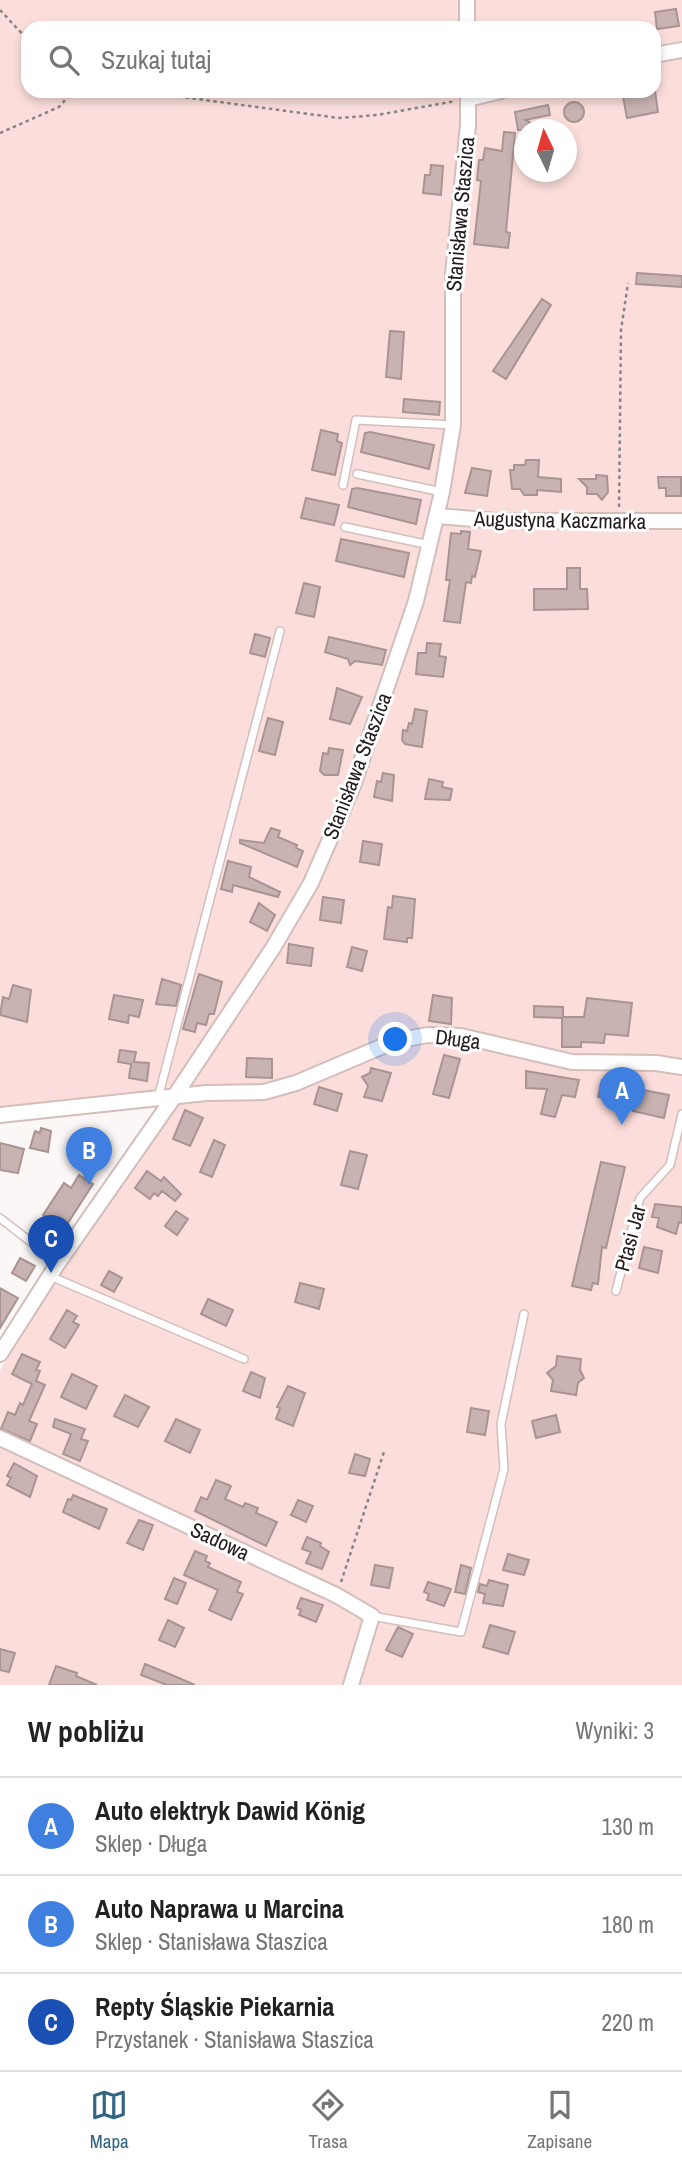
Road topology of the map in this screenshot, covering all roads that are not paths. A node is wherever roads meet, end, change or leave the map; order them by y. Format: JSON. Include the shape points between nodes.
{"nodes":[{"id":1,"x":467,"y":0,"type":"edge"},
{"id":2,"x":467,"y":21,"type":"edge"},
{"id":3,"x":682,"y":50,"type":"edge"},
{"id":4,"x":661,"y":54,"type":"edge"},
{"id":5,"x":468,"y":98,"type":"edge"},
{"id":6,"x":453,"y":425,"type":"junction"},
{"id":7,"x":357,"y":474,"type":"dead end"},
{"id":8,"x":343,"y":485,"type":"dead end"},
{"id":9,"x":442,"y":492,"type":"junction"},
{"id":10,"x":438,"y":516,"type":"junction"},
{"id":11,"x":682,"y":522,"type":"edge"},
{"id":12,"x":345,"y":527,"type":"dead end"},
{"id":13,"x":431,"y":545,"type":"junction"},
{"id":14,"x":280,"y":631,"type":"dead end"},
{"id":15,"x":682,"y":1067,"type":"edge"},
{"id":16,"x":174,"y":1097,"type":"junction"},
{"id":17,"x":158,"y":1098,"type":"junction"},
{"id":18,"x":682,"y":1114,"type":"edge"},
{"id":19,"x":0,"y":1115,"type":"edge"},
{"id":20,"x":0,"y":1218,"type":"edge"},
{"id":21,"x":58,"y":1263,"type":"junction"},
{"id":22,"x":49,"y":1276,"type":"junction"},
{"id":23,"x":616,"y":1291,"type":"dead end"},
{"id":24,"x":524,"y":1314,"type":"dead end"},
{"id":25,"x":0,"y":1354,"type":"edge"},
{"id":26,"x":244,"y":1359,"type":"dead end"},
{"id":27,"x":0,"y":1438,"type":"edge"},
{"id":28,"x":372,"y":1616,"type":"junction"},
{"id":29,"x":351,"y":1685,"type":"edge"}],
"edges":[{"from":1,"to":2,"type":"street"},
{"from":3,"to":4,"type":"street"},
{"from":5,"to":6,"type":"street","name":"Stanisława Staszica","via":[[453,285]]},
{"from":6,"to":8,"type":"lane","via":[[356,421]]},
{"from":6,"to":9,"type":"street","name":"Stanisława Staszica"},
{"from":7,"to":9,"type":"lane"},
{"from":9,"to":10,"type":"street","name":"Stanisława Staszica"},
{"from":10,"to":11,"type":"street","name":"Augustyna Kaczmarka","via":[[497,521]]},
{"from":10,"to":13,"type":"street","name":"Stanisława Staszica"},
{"from":12,"to":13,"type":"lane"},
{"from":13,"to":16,"type":"street","name":"Stanisława Staszica","via":[[362,761],[311,883]]},
{"from":14,"to":17,"type":"lane"},
{"from":15,"to":16,"type":"street","name":"Długa","via":[[572,1062],[469,1037],[428,1035],[396,1041],[264,1092]]},
{"from":16,"to":17,"type":"street","name":"Długa"},
{"from":16,"to":21,"type":"street","name":"Stanisława Staszica"},
{"from":17,"to":19,"type":"street","name":"Długa"},
{"from":18,"to":23,"type":"lane","name":"Ptasi Jar","via":[[670,1164],[640,1198]]},
{"from":20,"to":21,"type":"lane"},
{"from":21,"to":22,"type":"street","name":"Stanisława Staszica"},
{"from":22,"to":25,"type":"street","name":"Stanisława Staszica"},
{"from":22,"to":26,"type":"lane"},
{"from":24,"to":28,"type":"lane","via":[[501,1424],[504,1469],[461,1632]]},
{"from":27,"to":28,"type":"street","name":"Sadowa"},
{"from":28,"to":29,"type":"street"}]}
